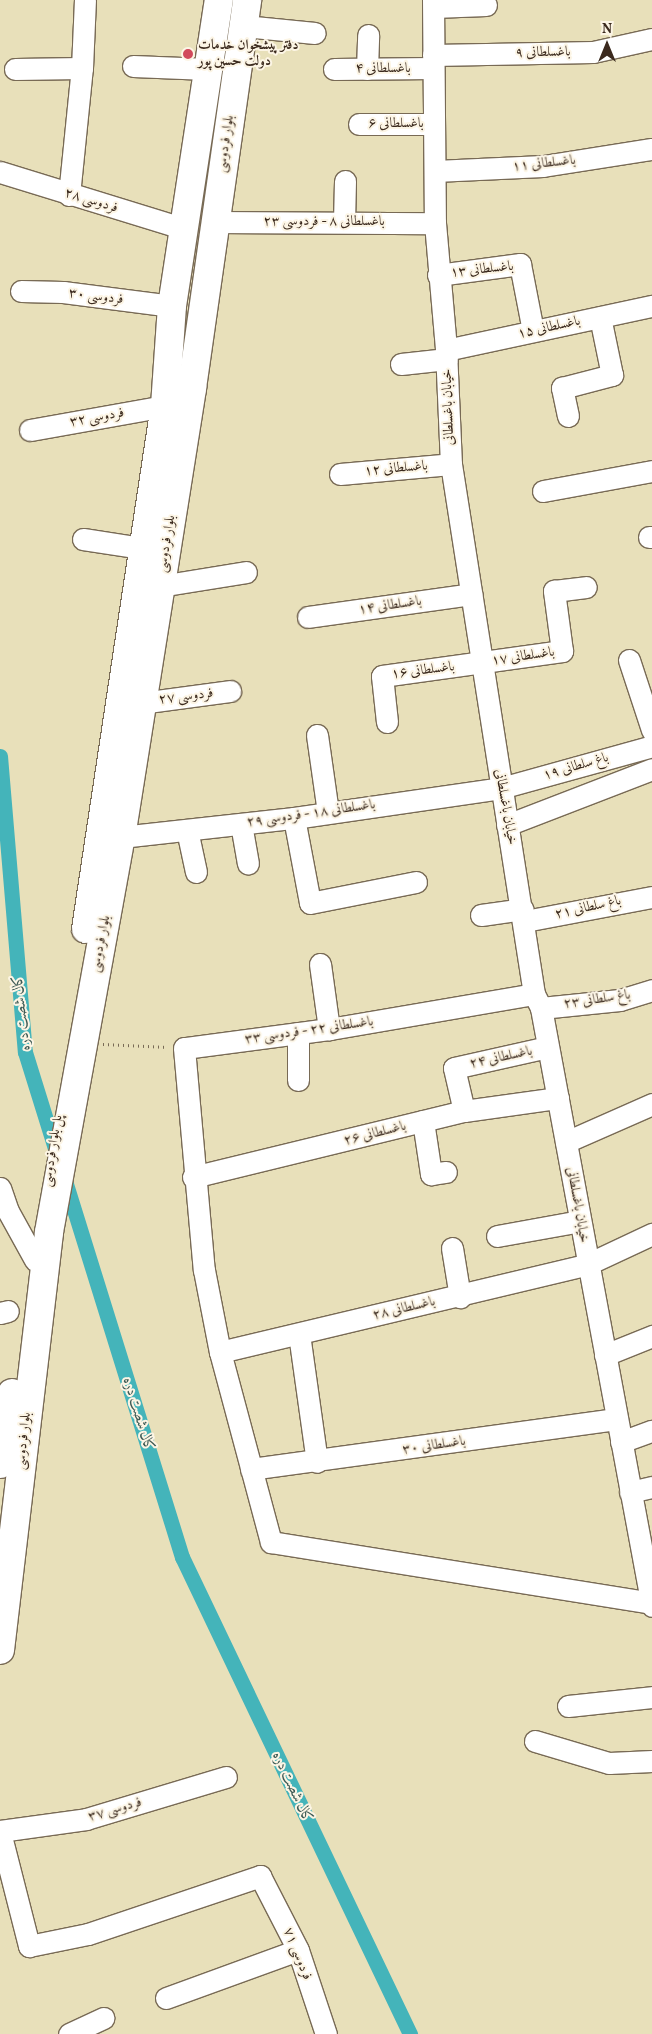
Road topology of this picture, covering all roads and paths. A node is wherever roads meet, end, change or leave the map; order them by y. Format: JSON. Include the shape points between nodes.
{"nodes":[{"id":1,"x":85,"y":0,"type":"edge"},
{"id":2,"x":218,"y":0,"type":"edge"},
{"id":3,"x":434,"y":4,"type":"edge"},
{"id":4,"x":486,"y":6,"type":"dead end"},
{"id":5,"x":245,"y":13,"type":"edge"},
{"id":6,"x":315,"y":33,"type":"dead end"},
{"id":7,"x":368,"y":35,"type":"dead end"},
{"id":8,"x":652,"y":39,"type":"edge"},
{"id":9,"x":433,"y":62,"type":"junction"},
{"id":10,"x":133,"y":66,"type":"dead end"},
{"id":11,"x":82,"y":68,"type":"junction"},
{"id":12,"x":14,"y":69,"type":"dead end"},
{"id":13,"x":207,"y":69,"type":"junction"},
{"id":14,"x":334,"y":69,"type":"dead end"},
{"id":15,"x":366,"y":69,"type":"junction"},
{"id":16,"x":359,"y":124,"type":"dead end"},
{"id":17,"x":434,"y":124,"type":"junction"},
{"id":18,"x":652,"y":149,"type":"edge"},
{"id":19,"x":436,"y":171,"type":"junction"},
{"id":20,"x":0,"y":172,"type":"edge"},
{"id":21,"x":345,"y":181,"type":"dead end"},
{"id":22,"x":69,"y":195,"type":"junction"},
{"id":23,"x":213,"y":222,"type":"junction"},
{"id":24,"x":344,"y":222,"type":"junction"},
{"id":25,"x":435,"y":223,"type":"junction"},
{"id":26,"x":182,"y":228,"type":"junction"},
{"id":27,"x":438,"y":275,"type":"junction"},
{"id":28,"x":21,"y":291,"type":"dead end"},
{"id":29,"x":172,"y":306,"type":"junction"},
{"id":30,"x":652,"y":306,"type":"edge"},
{"id":31,"x":600,"y":317,"type":"junction"},
{"id":32,"x":533,"y":331,"type":"junction"},
{"id":33,"x":447,"y":354,"type":"junction"},
{"id":34,"x":401,"y":364,"type":"dead end"},
{"id":35,"x":164,"y":406,"type":"junction"},
{"id":36,"x":568,"y":416,"type":"dead end"},
{"id":37,"x":30,"y":430,"type":"dead end"},
{"id":38,"x":451,"y":464,"type":"junction"},
{"id":39,"x":652,"y":471,"type":"edge"},
{"id":40,"x":340,"y":474,"type":"dead end"},
{"id":41,"x":543,"y":491,"type":"dead end"},
{"id":42,"x":83,"y":539,"type":"dead end"},
{"id":43,"x":151,"y":566,"type":"junction"},
{"id":44,"x":246,"y":572,"type":"dead end"},
{"id":45,"x":586,"y":587,"type":"dead end"},
{"id":46,"x":471,"y":594,"type":"junction"},
{"id":47,"x":144,"y":612,"type":"junction"},
{"id":48,"x":308,"y":617,"type":"dead end"},
{"id":49,"x":629,"y":660,"type":"dead end"},
{"id":50,"x":482,"y":663,"type":"junction"},
{"id":51,"x":230,"y":691,"type":"dead end"},
{"id":52,"x":141,"y":703,"type":"junction"},
{"id":53,"x":387,"y":722,"type":"dead end"},
{"id":54,"x":652,"y":730,"type":"edge"},
{"id":55,"x":316,"y":735,"type":"dead end"},
{"id":56,"x":652,"y":746,"type":"edge"},
{"id":57,"x":652,"y":769,"type":"edge"},
{"id":58,"x":501,"y":788,"type":"junction"},
{"id":59,"x":328,"y":812,"type":"junction"},
{"id":60,"x":294,"y":818,"type":"junction"},
{"id":61,"x":241,"y":824,"type":"junction"},
{"id":62,"x":507,"y":825,"type":"junction"},
{"id":63,"x":187,"y":830,"type":"junction"},
{"id":64,"x":121,"y":837,"type":"junction"},
{"id":65,"x":248,"y":863,"type":"dead end"},
{"id":66,"x":196,"y":872,"type":"dead end"},
{"id":67,"x":416,"y":882,"type":"dead end"},
{"id":68,"x":652,"y":897,"type":"edge"},
{"id":69,"x":481,"y":914,"type":"dead end"},
{"id":70,"x":524,"y":915,"type":"junction"},
{"id":71,"x":320,"y":964,"type":"dead end"},
{"id":72,"x":652,"y":990,"type":"edge"},
{"id":73,"x":538,"y":1001,"type":"junction"},
{"id":74,"x":329,"y":1029,"type":"junction"},
{"id":75,"x":298,"y":1033,"type":"junction"},
{"id":76,"x":82,"y":1043,"type":"junction"},
{"id":77,"x":548,"y":1047,"type":"junction"},
{"id":78,"x":184,"y":1048,"type":"junction"},
{"id":79,"x":70,"y":1079,"type":"junction"},
{"id":80,"x":298,"y":1080,"type":"dead end"},
{"id":81,"x":558,"y":1098,"type":"junction"},
{"id":82,"x":652,"y":1104,"type":"edge"},
{"id":83,"x":464,"y":1111,"type":"junction"},
{"id":84,"x":423,"y":1122,"type":"junction"},
{"id":85,"x":566,"y":1142,"type":"junction"},
{"id":86,"x":446,"y":1172,"type":"dead end"},
{"id":87,"x":193,"y":1177,"type":"junction"},
{"id":88,"x":0,"y":1188,"type":"edge"},
{"id":89,"x":4,"y":1212,"type":"edge"},
{"id":90,"x":580,"y":1220,"type":"junction"},
{"id":91,"x":45,"y":1231,"type":"junction"},
{"id":92,"x":652,"y":1234,"type":"edge"},
{"id":93,"x":497,"y":1236,"type":"dead end"},
{"id":94,"x":452,"y":1248,"type":"dead end"},
{"id":95,"x":36,"y":1260,"type":"junction"},
{"id":96,"x":588,"y":1264,"type":"junction"},
{"id":97,"x":460,"y":1297,"type":"junction"},
{"id":98,"x":299,"y":1334,"type":"junction"},
{"id":99,"x":652,"y":1336,"type":"edge"},
{"id":100,"x":220,"y":1352,"type":"junction"},
{"id":101,"x":605,"y":1355,"type":"junction"},
{"id":102,"x":616,"y":1419,"type":"junction"},
{"id":103,"x":652,"y":1431,"type":"edge"},
{"id":104,"x":621,"y":1442,"type":"junction"},
{"id":105,"x":1,"y":1456,"type":"edge"},
{"id":106,"x":317,"y":1462,"type":"junction"},
{"id":107,"x":251,"y":1470,"type":"junction"},
{"id":108,"x":652,"y":1487,"type":"edge"},
{"id":109,"x":630,"y":1492,"type":"junction"},
{"id":110,"x":648,"y":1566,"type":"edge"},
{"id":111,"x":652,"y":1604,"type":"edge"},
{"id":112,"x":0,"y":1650,"type":"edge"},
{"id":113,"x":652,"y":1697,"type":"edge"},
{"id":114,"x":568,"y":1706,"type":"dead end"},
{"id":115,"x":535,"y":1741,"type":"dead end"},
{"id":116,"x":652,"y":1761,"type":"edge"},
{"id":117,"x":226,"y":1777,"type":"dead end"},
{"id":118,"x":0,"y":1832,"type":"edge"},
{"id":119,"x":298,"y":1950,"type":"junction"},
{"id":120,"x":166,"y":1998,"type":"dead end"},
{"id":121,"x":104,"y":2018,"type":"dead end"},
{"id":122,"x":69,"y":2034,"type":"edge"},
{"id":123,"x":326,"y":2034,"type":"edge"}],
"edges":[{"from":1,"to":11,"type":"street"},
{"from":2,"to":13,"type":"main road","name":"بلوار فردوسی"},
{"from":3,"to":4,"type":"street"},
{"from":3,"to":9,"type":"street","name":"خیابان باغسلطانی"},
{"from":5,"to":6,"type":"street"},
{"from":5,"to":23,"type":"main road","name":"بلوار فردوسی"},
{"from":7,"to":15,"type":"street"},
{"from":8,"to":9,"type":"street","name":"باغسلطانی ۹","via":[[593,52]]},
{"from":9,"to":15,"type":"street","name":"باغسلطانی ۴"},
{"from":9,"to":17,"type":"street","name":"خیابان باغسلطانی"},
{"from":10,"to":13,"type":"street"},
{"from":11,"to":12,"type":"street"},
{"from":11,"to":22,"type":"street"},
{"from":13,"to":26,"type":"main road","name":"بلوار فردوسی"},
{"from":14,"to":15,"type":"street","name":"باغسلطانی ۴"},
{"from":16,"to":17,"type":"street","name":"باغسلطانی ۶"},
{"from":17,"to":19,"type":"street","name":"خیابان باغسلطانی"},
{"from":18,"to":19,"type":"street","name":"باغسلطانی ۱۱","via":[[543,166]]},
{"from":19,"to":25,"type":"street","name":"خیابان باغسلطانی"},
{"from":20,"to":22,"type":"street","name":"فردوسی ۲۸"},
{"from":21,"to":24,"type":"street"},
{"from":22,"to":26,"type":"street","name":"فردوسی ۲۸"},
{"from":23,"to":24,"type":"street","name":"باغسلطانی ۸ - فردوسی ۲۳"},
{"from":23,"to":43,"type":"main road","name":"بلوار فردوسی","via":[[192,388]]},
{"from":24,"to":25,"type":"street","name":"باغسلطانی ۸ - فردوسی ۲۳"},
{"from":25,"to":27,"type":"street","name":"خیابان باغسلطانی"},
{"from":26,"to":29,"type":"main road","name":"بلوار فردوسی"},
{"from":27,"to":32,"type":"street","name":"باغسلطانی ۱۳","via":[[520,264]]},
{"from":27,"to":33,"type":"street","name":"خیابان باغسلطانی"},
{"from":28,"to":29,"type":"street","name":"فردوسی ۳۰","via":[[63,292]]},
{"from":29,"to":35,"type":"main road","name":"بلوار فردوسی"},
{"from":30,"to":31,"type":"street","name":"باغسلطانی ۱۵"},
{"from":31,"to":32,"type":"street","name":"باغسلطانی ۱۵"},
{"from":31,"to":36,"type":"street","via":[[612,375],[562,388]]},
{"from":32,"to":33,"type":"street","name":"باغسلطانی ۱۵"},
{"from":33,"to":34,"type":"street","name":"باغسلطانی ۱۵"},
{"from":33,"to":38,"type":"street","name":"خیابان باغسلطانی"},
{"from":35,"to":37,"type":"street","name":"فردوسی ۳۲"},
{"from":35,"to":43,"type":"main road","name":"بلوار فردوسی"},
{"from":38,"to":40,"type":"street","name":"باغسلطانی ۱۲"},
{"from":38,"to":46,"type":"street","name":"خیابان باغسلطانی"},
{"from":39,"to":41,"type":"street"},
{"from":42,"to":43,"type":"street"},
{"from":43,"to":44,"type":"street"},
{"from":43,"to":47,"type":"main road","name":"بلوار فردوسی"},
{"from":45,"to":50,"type":"street","name":"باغسلطانی ۱۷","via":[[554,591],[562,651]]},
{"from":46,"to":48,"type":"street","name":"باغسلطانی ۱۴"},
{"from":46,"to":50,"type":"street","name":"خیابان باغسلطانی"},
{"from":47,"to":52,"type":"main road","name":"بلوار فردوسی"},
{"from":47,"to":79,"type":"main road","name":"بلوار فردوسی"},
{"from":49,"to":54,"type":"street"},
{"from":50,"to":53,"type":"street","name":"باغسلطانی ۱۶","via":[[382,676]]},
{"from":50,"to":58,"type":"street","name":"خیابان باغسلطانی"},
{"from":51,"to":52,"type":"street","name":"فردوسی ۲۷"},
{"from":52,"to":64,"type":"main road","name":"بلوار فردوسی"},
{"from":55,"to":59,"type":"street"},
{"from":56,"to":58,"type":"street","name":"باغ سلطانی ۱۹"},
{"from":57,"to":62,"type":"street"},
{"from":58,"to":59,"type":"street","name":"باغسلطانی ۱۸ - فردوسی ۲۹"},
{"from":58,"to":62,"type":"street","name":"خیابان باغسلطانی"},
{"from":59,"to":60,"type":"street","name":"باغسلطانی ۱۸ - فردوسی ۲۹"},
{"from":60,"to":61,"type":"street","name":"باغسلطانی ۱۸ - فردوسی ۲۹"},
{"from":60,"to":67,"type":"street","via":[[310,903]]},
{"from":61,"to":63,"type":"street","name":"باغسلطانی ۱۸ - فردوسی ۲۹"},
{"from":61,"to":65,"type":"street"},
{"from":62,"to":70,"type":"street","name":"خیابان باغسلطانی"},
{"from":63,"to":64,"type":"street","name":"باغسلطانی ۱۸ - فردوسی ۲۹"},
{"from":63,"to":66,"type":"street"},
{"from":64,"to":76,"type":"main road","name":"بلوار فردوسی"},
{"from":68,"to":70,"type":"street","name":"باغ سلطانی ۲۱"},
{"from":69,"to":70,"type":"street","name":"باغ سلطانی ۲۱"},
{"from":70,"to":73,"type":"street","name":"خیابان باغسلطانی"},
{"from":71,"to":74,"type":"street"},
{"from":72,"to":73,"type":"street","name":"باغ سلطانی ۲۳","via":[[620,1000]]},
{"from":73,"to":74,"type":"street","name":"باغسلطانی ۲۲ - فردوسی ۳۳"},
{"from":73,"to":77,"type":"street","name":"خیابان باغسلطانی"},
{"from":74,"to":75,"type":"street","name":"باغسلطانی ۲۲ - فردوسی ۳۳"},
{"from":75,"to":78,"type":"street","name":"باغسلطانی ۲۲ - فردوسی ۳۳"},
{"from":75,"to":80,"type":"street"},
{"from":76,"to":78,"type":"path"},
{"from":76,"to":79,"type":"main road","name":"بلوار فردوسی"},
{"from":77,"to":81,"type":"street","name":"خیابان باغسلطانی"},
{"from":77,"to":83,"type":"street","name":"باغسلطانی ۲۴","via":[[454,1068]]},
{"from":78,"to":87,"type":"street"},
{"from":79,"to":91,"type":"main road","name":"پل بلوار فردوسی"},
{"from":81,"to":83,"type":"street","name":"باغسلطانی ۲۶"},
{"from":81,"to":85,"type":"street","name":"خیابان باغسلطانی"},
{"from":82,"to":85,"type":"street"},
{"from":83,"to":84,"type":"street","name":"باغسلطانی ۲۶"},
{"from":84,"to":86,"type":"street","via":[[432,1174]]},
{"from":84,"to":87,"type":"street","name":"باغسلطانی ۲۶"},
{"from":85,"to":90,"type":"street","name":"خیابان باغسلطانی"},
{"from":87,"to":100,"type":"street","via":[[204,1270]]},
{"from":88,"to":89,"type":"street"},
{"from":89,"to":95,"type":"street"},
{"from":90,"to":93,"type":"street"},
{"from":90,"to":96,"type":"street","name":"خیابان باغسلطانی"},
{"from":91,"to":95,"type":"main road","name":"بلوار فردوسی"},
{"from":91,"to":112,"type":"main road","name":"بلوار فردوسی"},
{"from":92,"to":96,"type":"street","name":"باغسلطانی ۲۸"},
{"from":94,"to":97,"type":"street"},
{"from":95,"to":105,"type":"main road","name":"بلوار فردوسی"},
{"from":96,"to":97,"type":"street","name":"باغسلطانی ۲۸"},
{"from":96,"to":101,"type":"street","name":"خیابان باغسلطانی"},
{"from":97,"to":98,"type":"street","name":"باغسلطانی ۲۸"},
{"from":98,"to":100,"type":"street","name":"باغسلطانی ۲۸"},
{"from":98,"to":106,"type":"street"},
{"from":99,"to":101,"type":"street"},
{"from":100,"to":107,"type":"street"},
{"from":101,"to":102,"type":"street","name":"خیابان باغسلطانی"},
{"from":102,"to":104,"type":"street","name":"خیابان باغسلطانی"},
{"from":102,"to":106,"type":"street","name":"باغسلطانی ۳۰"},
{"from":103,"to":104,"type":"street"},
{"from":104,"to":109,"type":"street","name":"خیابان باغسلطانی"},
{"from":106,"to":107,"type":"street","name":"باغسلطانی ۳۰"},
{"from":107,"to":111,"type":"street","via":[[270,1542]]},
{"from":108,"to":109,"type":"street"},
{"from":109,"to":110,"type":"street","name":"خیابان باغسلطانی"},
{"from":110,"to":111,"type":"street","name":"خیابان باغسلطانی"},
{"from":113,"to":114,"type":"street"},
{"from":115,"to":116,"type":"street","via":[[609,1763]]},
{"from":117,"to":118,"type":"street","name":"فردوسی ۳۷","via":[[86,1819]]},
{"from":118,"to":119,"type":"street","name":"فردوسی ۷۱","via":[[29,1946],[88,1934],[260,1876]]},
{"from":119,"to":120,"type":"street"},
{"from":119,"to":123,"type":"street","name":"فردوسی ۷۱"},
{"from":121,"to":122,"type":"street"}]}
